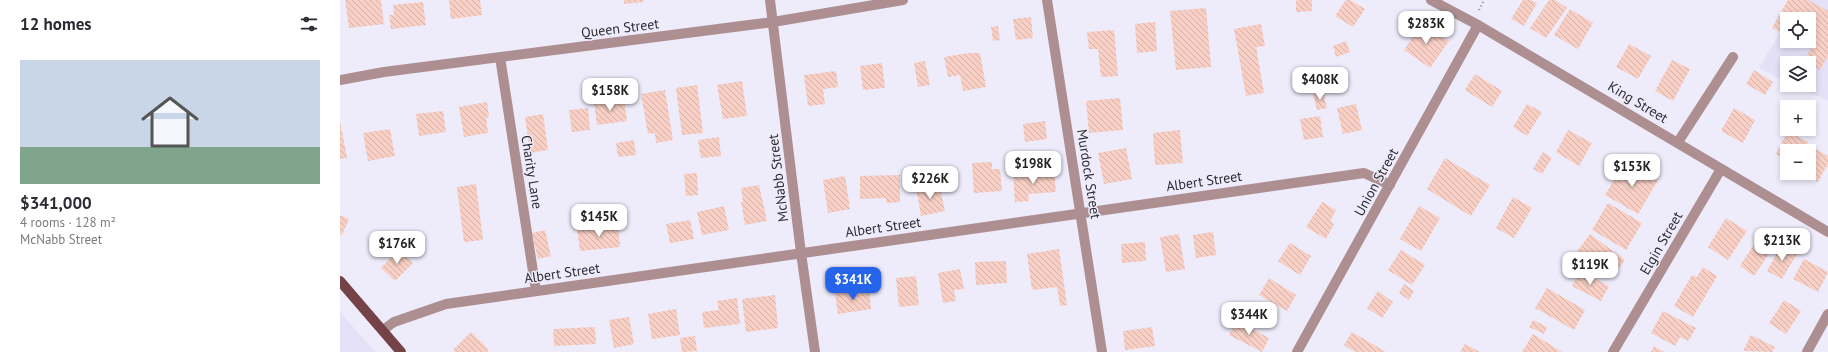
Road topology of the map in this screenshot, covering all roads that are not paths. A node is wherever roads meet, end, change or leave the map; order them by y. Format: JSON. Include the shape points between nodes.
{"nodes":[{"id":1,"x":770,"y":0,"type":"edge"},
{"id":2,"x":903,"y":0,"type":"edge"},
{"id":3,"x":1048,"y":0,"type":"edge"},
{"id":4,"x":1431,"y":0,"type":"edge"},
{"id":5,"x":773,"y":22,"type":"junction"},
{"id":6,"x":1478,"y":24,"type":"junction"},
{"id":7,"x":500,"y":57,"type":"junction"},
{"id":8,"x":1733,"y":57,"type":"dead end"},
{"id":9,"x":340,"y":80,"type":"edge"},
{"id":10,"x":1678,"y":142,"type":"junction"},
{"id":11,"x":1720,"y":169,"type":"junction"},
{"id":12,"x":1390,"y":185,"type":"junction"},
{"id":13,"x":1080,"y":212,"type":"junction"},
{"id":14,"x":1828,"y":232,"type":"edge"},
{"id":15,"x":801,"y":253,"type":"junction"},
{"id":16,"x":340,"y":281,"type":"edge"},
{"id":17,"x":536,"y":291,"type":"junction"},
{"id":18,"x":1828,"y":314,"type":"edge"},
{"id":19,"x":383,"y":330,"type":"junction"},
{"id":20,"x":401,"y":352,"type":"edge"},
{"id":21,"x":815,"y":352,"type":"edge"},
{"id":22,"x":1102,"y":352,"type":"edge"},
{"id":23,"x":1297,"y":352,"type":"edge"},
{"id":24,"x":1613,"y":352,"type":"edge"},
{"id":25,"x":1807,"y":352,"type":"edge"}],
"edges":[{"from":1,"to":5,"type":"street","name":"McNabb Street"},
{"from":2,"to":5,"type":"street","name":"Queen Street"},
{"from":3,"to":13,"type":"street","name":"Murdock Street"},
{"from":4,"to":6,"type":"street","name":"King Street"},
{"from":5,"to":7,"type":"street","name":"Queen Street"},
{"from":5,"to":15,"type":"street","name":"McNabb Street"},
{"from":6,"to":10,"type":"street","name":"King Street"},
{"from":6,"to":12,"type":"street","name":"Union Street"},
{"from":7,"to":9,"type":"street","name":"Queen Street"},
{"from":7,"to":17,"type":"street","name":"Charity Lane"},
{"from":8,"to":10,"type":"street"},
{"from":10,"to":11,"type":"street","name":"King Street"},
{"from":11,"to":14,"type":"street","name":"King Street"},
{"from":11,"to":24,"type":"street","name":"Elgin Street"},
{"from":12,"to":13,"type":"street","name":"Albert Street","via":[[1364,173]]},
{"from":12,"to":23,"type":"street","name":"Union Street"},
{"from":13,"to":15,"type":"street","name":"Albert Street"},
{"from":13,"to":22,"type":"street","name":"Murdock Street"},
{"from":15,"to":17,"type":"street","name":"Albert Street"},
{"from":15,"to":21,"type":"street","name":"McNabb Street"},
{"from":16,"to":19,"type":"main road"},
{"from":17,"to":19,"type":"street","name":"Albert Street","via":[[446,304],[394,322]]},
{"from":18,"to":25,"type":"street"},
{"from":19,"to":20,"type":"main road"}]}
